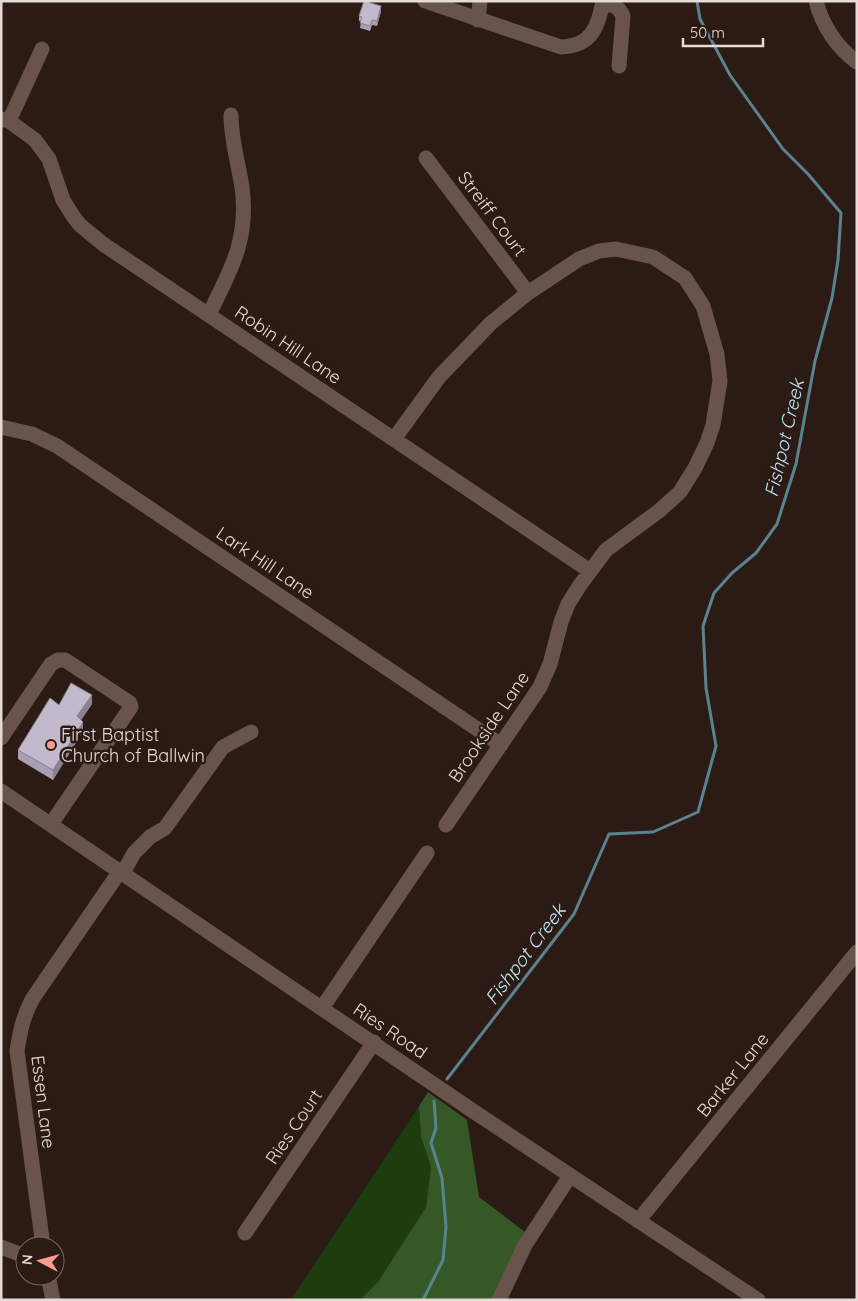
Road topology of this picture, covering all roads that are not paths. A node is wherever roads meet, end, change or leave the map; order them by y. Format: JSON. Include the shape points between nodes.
{"nodes":[{"id":1,"x":425,"y":1,"type":"edge"},
{"id":2,"x":480,"y":1,"type":"edge"},
{"id":3,"x":816,"y":1,"type":"edge"},
{"id":4,"x":602,"y":2,"type":"edge"},
{"id":5,"x":478,"y":20,"type":"junction"},
{"id":6,"x":42,"y":49,"type":"dead end"},
{"id":7,"x":857,"y":62,"type":"edge"},
{"id":8,"x":618,"y":66,"type":"dead end"},
{"id":9,"x":231,"y":115,"type":"dead end"},
{"id":10,"x":5,"y":120,"type":"edge"},
{"id":11,"x":426,"y":158,"type":"dead end"},
{"id":12,"x":528,"y":293,"type":"junction"},
{"id":13,"x":209,"y":314,"type":"junction"},
{"id":14,"x":1,"y":427,"type":"edge"},
{"id":15,"x":394,"y":439,"type":"junction"},
{"id":16,"x":590,"y":572,"type":"junction"},
{"id":17,"x":251,"y":732,"type":"dead end"},
{"id":18,"x":1,"y":738,"type":"edge"},
{"id":19,"x":501,"y":745,"type":"junction"},
{"id":20,"x":1,"y":791,"type":"edge"},
{"id":21,"x":51,"y":824,"type":"junction"},
{"id":22,"x":446,"y":825,"type":"dead end"},
{"id":23,"x":427,"y":853,"type":"dead end"},
{"id":24,"x":121,"y":872,"type":"junction"},
{"id":25,"x":857,"y":952,"type":"edge"},
{"id":26,"x":322,"y":1008,"type":"junction"},
{"id":27,"x":374,"y":1042,"type":"junction"},
{"id":28,"x":570,"y":1176,"type":"junction"},
{"id":29,"x":638,"y":1221,"type":"junction"},
{"id":30,"x":245,"y":1233,"type":"dead end"},
{"id":31,"x":42,"y":1236,"type":"edge"},
{"id":32,"x":1,"y":1248,"type":"edge"},
{"id":33,"x":15,"y":1253,"type":"edge"},
{"id":34,"x":50,"y":1286,"type":"edge"},
{"id":35,"x":53,"y":1300,"type":"edge"},
{"id":36,"x":499,"y":1300,"type":"edge"},
{"id":37,"x":758,"y":1300,"type":"edge"}],
"edges":[{"from":1,"to":5,"type":"street"},
{"from":2,"to":5,"type":"street"},
{"from":3,"to":7,"type":"street","via":[[818,11],[836,42]]},
{"from":4,"to":5,"type":"street","via":[[596,28],[581,43],[572,46],[550,44]]},
{"from":4,"to":8,"type":"street","via":[[620,9],[623,16]]},
{"from":6,"to":10,"type":"street"},
{"from":9,"to":13,"type":"street","via":[[242,188],[240,242],[233,266]]},
{"from":10,"to":13,"type":"street","name":"Robin Hill Lane","via":[[35,140],[49,159],[63,200],[80,225],[103,244]]},
{"from":11,"to":12,"type":"street","name":"Streiff Court"},
{"from":12,"to":15,"type":"street","name":"Brookside Lane","via":[[457,357]]},
{"from":12,"to":16,"type":"street","name":"Brookside Lane","via":[[579,259],[599,251],[616,249],[652,257],[685,278],[696,294],[707,316],[717,354],[720,381],[716,411],[707,443],[695,468],[680,492],[606,550]]},
{"from":13,"to":15,"type":"street","name":"Robin Hill Lane"},
{"from":14,"to":19,"type":"street","name":"Lark Hill Lane","via":[[32,434],[56,446]]},
{"from":15,"to":16,"type":"street","name":"Robin Hill Lane"},
{"from":16,"to":19,"type":"street","name":"Brookside Lane","via":[[568,604],[540,687]]},
{"from":17,"to":24,"type":"street","name":"Essen Lane","via":[[223,747],[165,828],[138,848]]},
{"from":18,"to":21,"type":"street","via":[[51,664],[58,660],[65,660],[130,704]]},
{"from":19,"to":22,"type":"street","name":"Brookside Lane"},
{"from":20,"to":21,"type":"street","name":"Ries Road"},
{"from":21,"to":24,"type":"street","name":"Ries Road"},
{"from":23,"to":26,"type":"street"},
{"from":24,"to":26,"type":"street","name":"Ries Road"},
{"from":24,"to":31,"type":"street","name":"Essen Lane","via":[[32,998],[21,1026],[17,1051]]},
{"from":25,"to":29,"type":"street","name":"Barker Lane"},
{"from":26,"to":27,"type":"street","name":"Ries Road"},
{"from":27,"to":28,"type":"street","name":"Ries Road"},
{"from":27,"to":30,"type":"street","name":"Ries Court"},
{"from":28,"to":29,"type":"street","name":"Ries Road"},
{"from":28,"to":36,"type":"street","via":[[526,1245]]},
{"from":29,"to":37,"type":"street","name":"Ries Road"},
{"from":32,"to":33,"type":"street"},
{"from":34,"to":35,"type":"street"}]}
